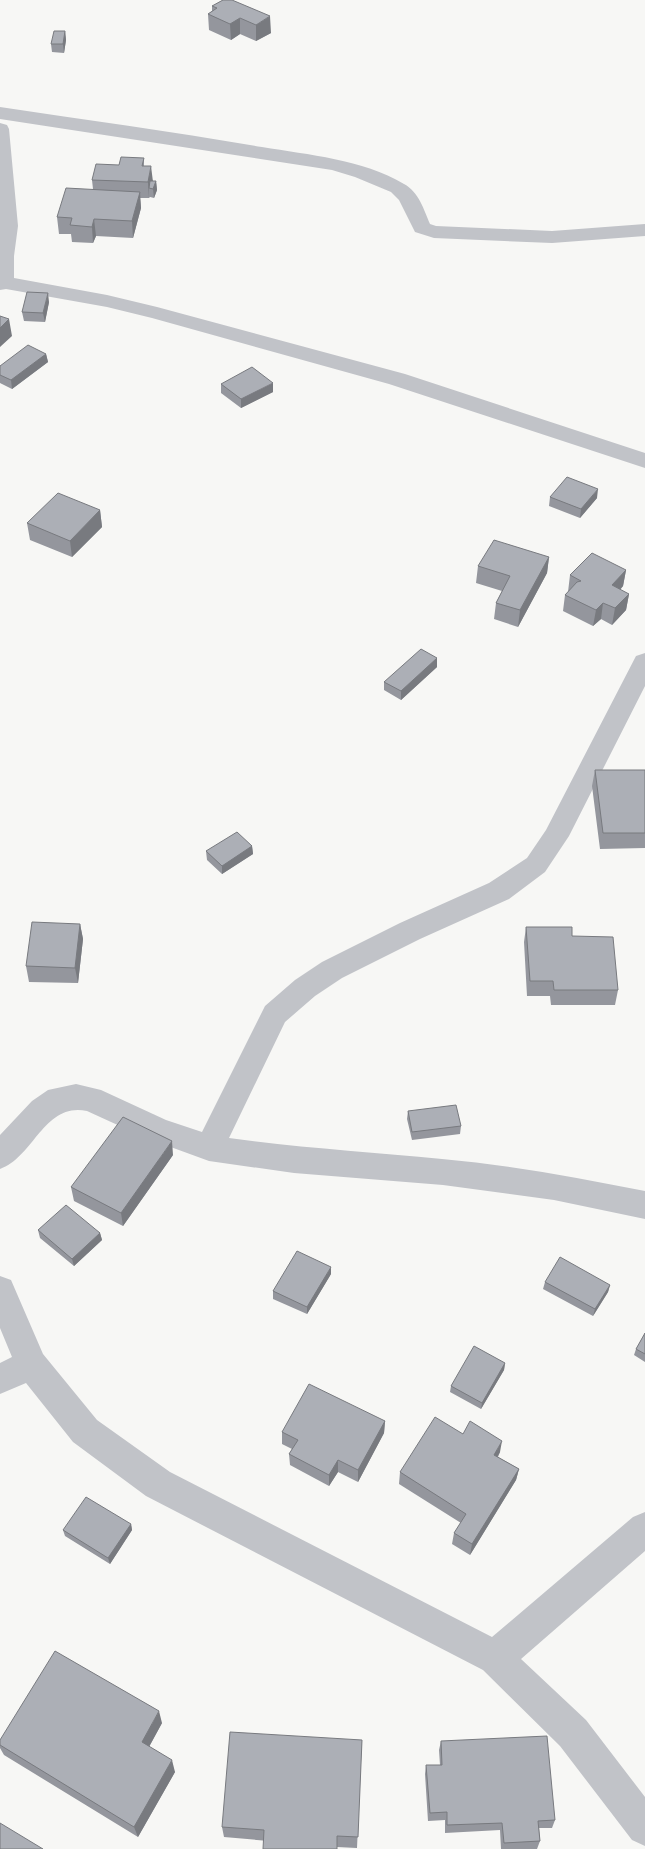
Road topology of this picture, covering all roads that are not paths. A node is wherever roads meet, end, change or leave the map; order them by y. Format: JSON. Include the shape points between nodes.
{"nodes":[{"id":1,"x":0,"y":113,"type":"edge"},
{"id":2,"x":0,"y":128,"type":"edge"},
{"id":3,"x":645,"y":230,"type":"edge"},
{"id":4,"x":2,"y":283,"type":"edge"},
{"id":5,"x":645,"y":461,"type":"edge"},
{"id":6,"x":645,"y":662,"type":"edge"},
{"id":7,"x":209,"y":1148,"type":"junction"},
{"id":8,"x":0,"y":1156,"type":"edge"},
{"id":9,"x":645,"y":1205,"type":"edge"},
{"id":10,"x":0,"y":1290,"type":"edge"},
{"id":11,"x":31,"y":1364,"type":"junction"},
{"id":12,"x":0,"y":1379,"type":"edge"},
{"id":13,"x":645,"y":1529,"type":"edge"},
{"id":14,"x":495,"y":1658,"type":"junction"},
{"id":15,"x":645,"y":1827,"type":"edge"}],
"edges":[{"from":1,"to":3,"type":"street","via":[[232,148],[362,172],[398,188],[408,197],[422,228],[434,232],[552,236]]},
{"from":2,"to":4,"type":"street","via":[[8,226]]},
{"from":4,"to":5,"type":"street","via":[[157,313],[397,379]]},
{"from":6,"to":7,"type":"street","via":[[556,836],[536,865],[499,891],[410,931],[332,970],[305,988],[276,1014]]},
{"from":7,"to":8,"type":"street","via":[[156,1129],[91,1099],[76,1096],[58,1098],[42,1110]]},
{"from":7,"to":9,"type":"street","via":[[294,1160],[443,1172],[554,1187]]},
{"from":10,"to":11,"type":"street"},
{"from":11,"to":12,"type":"street"},
{"from":11,"to":14,"type":"street","via":[[85,1431],[158,1484]]},
{"from":13,"to":14,"type":"street"},
{"from":14,"to":15,"type":"street","via":[[573,1733]]}]}
